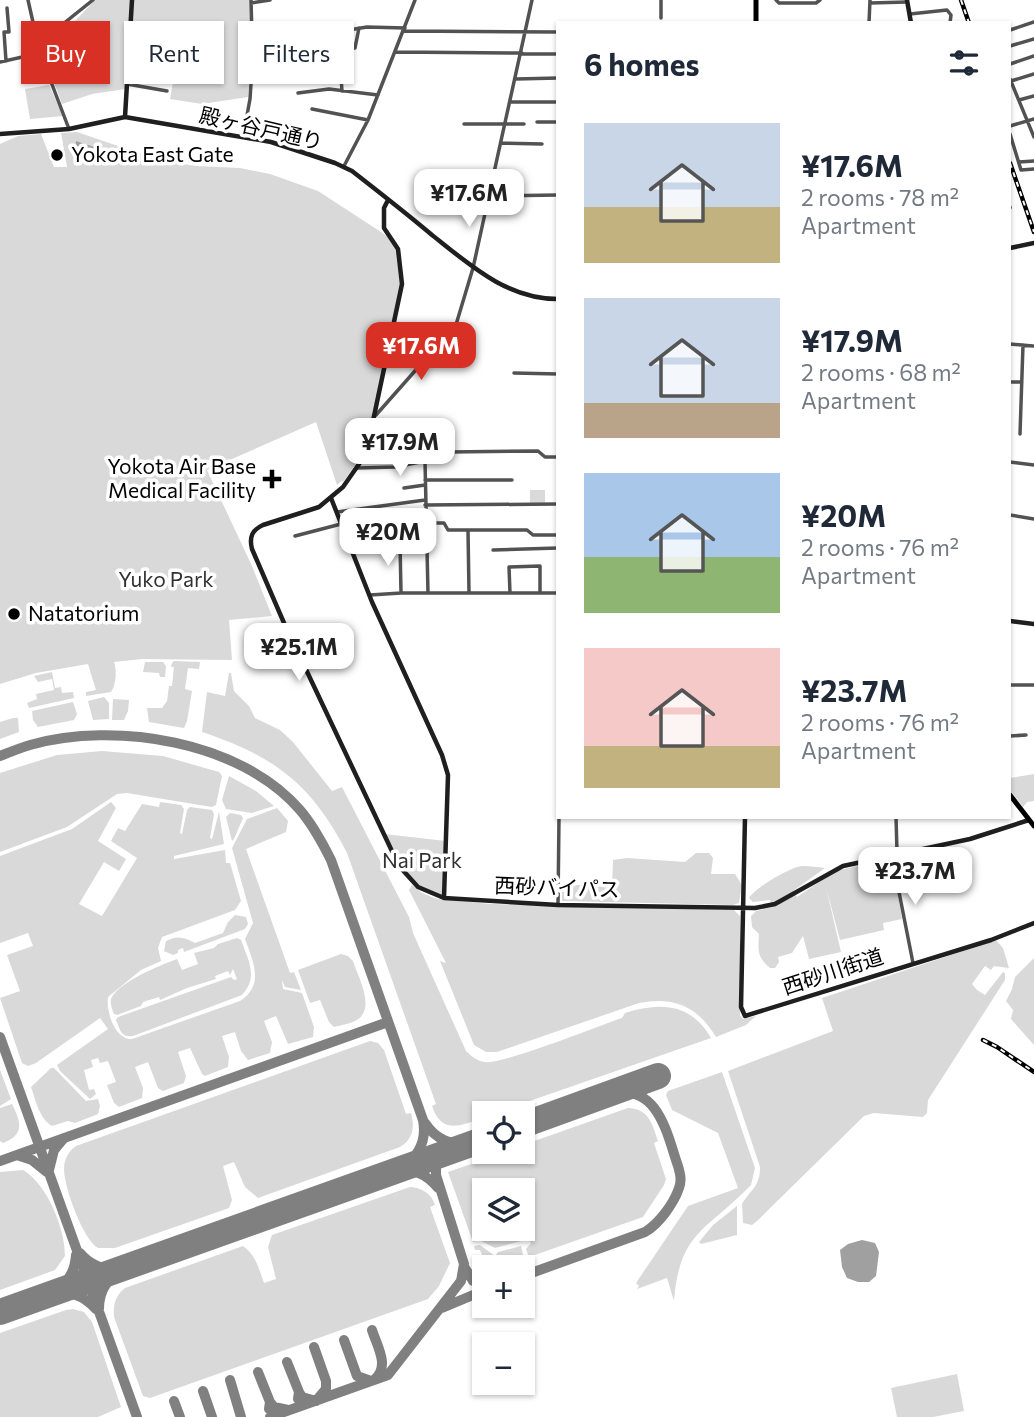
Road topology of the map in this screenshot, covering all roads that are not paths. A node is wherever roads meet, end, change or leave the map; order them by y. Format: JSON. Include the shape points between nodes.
{"nodes":[{"id":1,"x":28,"y":0,"type":"edge"},
{"id":2,"x":93,"y":0,"type":"edge"},
{"id":3,"x":132,"y":0,"type":"edge"},
{"id":4,"x":270,"y":0,"type":"edge"},
{"id":5,"x":415,"y":0,"type":"edge"},
{"id":6,"x":532,"y":0,"type":"edge"},
{"id":7,"x":661,"y":0,"type":"edge"},
{"id":8,"x":756,"y":0,"type":"edge"},
{"id":9,"x":776,"y":0,"type":"edge"},
{"id":10,"x":820,"y":0,"type":"edge"},
{"id":11,"x":251,"y":1,"type":"edge"},
{"id":12,"x":907,"y":1,"type":"edge"},
{"id":13,"x":870,"y":2,"type":"edge"},
{"id":14,"x":7,"y":8,"type":"dead end"},
{"id":15,"x":910,"y":14,"type":"junction"},
{"id":16,"x":661,"y":18,"type":"dead end"},
{"id":17,"x":33,"y":21,"type":"edge"},
{"id":18,"x":67,"y":21,"type":"edge"},
{"id":19,"x":252,"y":21,"type":"edge"},
{"id":20,"x":756,"y":21,"type":"edge"},
{"id":21,"x":869,"y":21,"type":"edge"},
{"id":22,"x":911,"y":21,"type":"edge"},
{"id":23,"x":950,"y":21,"type":"edge"},
{"id":24,"x":1034,"y":22,"type":"edge"},
{"id":25,"x":359,"y":28,"type":"junction"},
{"id":26,"x":354,"y":29,"type":"edge"},
{"id":27,"x":404,"y":29,"type":"junction"},
{"id":28,"x":1011,"y":30,"type":"edge"},
{"id":29,"x":2,"y":32,"type":"edge"},
{"id":30,"x":526,"y":32,"type":"junction"},
{"id":31,"x":556,"y":32,"type":"edge"},
{"id":32,"x":1034,"y":39,"type":"edge"},
{"id":33,"x":1011,"y":46,"type":"edge"},
{"id":34,"x":354,"y":48,"type":"edge"},
{"id":35,"x":395,"y":52,"type":"junction"},
{"id":36,"x":521,"y":54,"type":"junction"},
{"id":37,"x":556,"y":54,"type":"edge"},
{"id":38,"x":1034,"y":56,"type":"edge"},
{"id":39,"x":21,"y":57,"type":"edge"},
{"id":40,"x":6,"y":61,"type":"junction"},
{"id":41,"x":0,"y":62,"type":"edge"},
{"id":42,"x":1011,"y":64,"type":"edge"},
{"id":43,"x":1034,"y":74,"type":"edge"},
{"id":44,"x":556,"y":78,"type":"edge"},
{"id":45,"x":516,"y":79,"type":"junction"},
{"id":46,"x":1011,"y":80,"type":"edge"},
{"id":47,"x":1011,"y":82,"type":"edge"},
{"id":48,"x":52,"y":84,"type":"edge"},
{"id":49,"x":251,"y":84,"type":"edge"},
{"id":50,"x":342,"y":84,"type":"edge"},
{"id":51,"x":127,"y":85,"type":"junction"},
{"id":52,"x":167,"y":91,"type":"dead end"},
{"id":53,"x":342,"y":91,"type":"junction"},
{"id":54,"x":298,"y":93,"type":"dead end"},
{"id":55,"x":378,"y":95,"type":"junction"},
{"id":56,"x":1034,"y":96,"type":"edge"},
{"id":57,"x":1019,"y":100,"type":"junction"},
{"id":58,"x":511,"y":102,"type":"junction"},
{"id":59,"x":556,"y":102,"type":"edge"},
{"id":60,"x":312,"y":109,"type":"dead end"},
{"id":61,"x":125,"y":117,"type":"junction"},
{"id":62,"x":1034,"y":119,"type":"edge"},
{"id":63,"x":368,"y":120,"type":"junction"},
{"id":64,"x":1027,"y":120,"type":"junction"},
{"id":65,"x":537,"y":122,"type":"dead end"},
{"id":66,"x":556,"y":122,"type":"edge"},
{"id":67,"x":464,"y":124,"type":"dead end"},
{"id":68,"x":506,"y":124,"type":"junction"},
{"id":69,"x":524,"y":124,"type":"dead end"},
{"id":70,"x":1011,"y":126,"type":"edge"},
{"id":71,"x":69,"y":129,"type":"junction"},
{"id":72,"x":0,"y":134,"type":"edge"},
{"id":73,"x":243,"y":137,"type":"junction"},
{"id":74,"x":1011,"y":137,"type":"edge"},
{"id":75,"x":1034,"y":137,"type":"edge"},
{"id":76,"x":501,"y":143,"type":"junction"},
{"id":77,"x":542,"y":144,"type":"dead end"},
{"id":78,"x":1034,"y":161,"type":"edge"},
{"id":79,"x":1019,"y":162,"type":"junction"},
{"id":80,"x":344,"y":166,"type":"junction"},
{"id":81,"x":1034,"y":169,"type":"edge"},
{"id":82,"x":556,"y":195,"type":"edge"},
{"id":83,"x":489,"y":196,"type":"junction"},
{"id":84,"x":388,"y":200,"type":"junction"},
{"id":85,"x":1034,"y":243,"type":"edge"},
{"id":86,"x":1011,"y":248,"type":"edge"},
{"id":87,"x":473,"y":268,"type":"junction"},
{"id":88,"x":556,"y":299,"type":"edge"},
{"id":89,"x":1011,"y":344,"type":"edge"},
{"id":90,"x":1023,"y":345,"type":"junction"},
{"id":91,"x":1033,"y":346,"type":"edge"},
{"id":92,"x":514,"y":373,"type":"dead end"},
{"id":93,"x":556,"y":374,"type":"edge"},
{"id":94,"x":1011,"y":382,"type":"edge"},
{"id":95,"x":1022,"y":382,"type":"junction"},
{"id":96,"x":376,"y":415,"type":"junction"},
{"id":97,"x":1020,"y":434,"type":"dead end"},
{"id":98,"x":367,"y":450,"type":"junction"},
{"id":99,"x":448,"y":452,"type":"dead end"},
{"id":100,"x":414,"y":455,"type":"dead end"},
{"id":101,"x":556,"y":457,"type":"edge"},
{"id":102,"x":1011,"y":462,"type":"edge"},
{"id":103,"x":1034,"y":465,"type":"edge"},
{"id":104,"x":357,"y":468,"type":"junction"},
{"id":105,"x":512,"y":480,"type":"dead end"},
{"id":106,"x":425,"y":483,"type":"junction"},
{"id":107,"x":404,"y":488,"type":"dead end"},
{"id":108,"x":331,"y":498,"type":"junction"},
{"id":109,"x":425,"y":502,"type":"junction"},
{"id":110,"x":556,"y":504,"type":"edge"},
{"id":111,"x":337,"y":512,"type":"junction"},
{"id":112,"x":1011,"y":515,"type":"edge"},
{"id":113,"x":1034,"y":519,"type":"edge"},
{"id":114,"x":381,"y":521,"type":"dead end"},
{"id":115,"x":426,"y":523,"type":"junction"},
{"id":116,"x":342,"y":525,"type":"junction"},
{"id":117,"x":468,"y":530,"type":"junction"},
{"id":118,"x":556,"y":535,"type":"edge"},
{"id":119,"x":295,"y":536,"type":"dead end"},
{"id":120,"x":400,"y":543,"type":"dead end"},
{"id":121,"x":556,"y":548,"type":"edge"},
{"id":122,"x":493,"y":550,"type":"dead end"},
{"id":123,"x":540,"y":592,"type":"junction"},
{"id":124,"x":401,"y":593,"type":"junction"},
{"id":125,"x":428,"y":593,"type":"junction"},
{"id":126,"x":469,"y":593,"type":"junction"},
{"id":127,"x":510,"y":593,"type":"junction"},
{"id":128,"x":556,"y":593,"type":"edge"},
{"id":129,"x":370,"y":595,"type":"junction"},
{"id":130,"x":1011,"y":621,"type":"edge"},
{"id":131,"x":1034,"y":624,"type":"edge"},
{"id":132,"x":1011,"y":685,"type":"edge"},
{"id":133,"x":1034,"y":685,"type":"edge"},
{"id":134,"x":1026,"y":735,"type":"dead end"},
{"id":135,"x":1011,"y":736,"type":"edge"},
{"id":136,"x":1011,"y":796,"type":"edge"},
{"id":137,"x":559,"y":819,"type":"edge"},
{"id":138,"x":745,"y":819,"type":"edge"},
{"id":139,"x":896,"y":819,"type":"edge"},
{"id":140,"x":1029,"y":820,"type":"junction"},
{"id":141,"x":1034,"y":826,"type":"edge"},
{"id":142,"x":897,"y":854,"type":"junction"},
{"id":143,"x":444,"y":898,"type":"junction"},
{"id":144,"x":558,"y":905,"type":"junction"},
{"id":145,"x":743,"y":908,"type":"junction"},
{"id":146,"x":1034,"y":923,"type":"edge"},
{"id":147,"x":913,"y":963,"type":"junction"}],
"edges":[{"from":1,"to":17,"type":"street"},
{"from":2,"to":18,"type":"street"},
{"from":3,"to":51,"type":"street"},
{"from":4,"to":11,"type":"street"},
{"from":5,"to":27,"type":"street"},
{"from":6,"to":30,"type":"street"},
{"from":7,"to":16,"type":"street"},
{"from":8,"to":20,"type":"main road"},
{"from":9,"to":10,"type":"street"},
{"from":11,"to":19,"type":"street"},
{"from":12,"to":13,"type":"street"},
{"from":12,"to":15,"type":"street"},
{"from":13,"to":21,"type":"street"},
{"from":14,"to":29,"type":"street","via":[[9,32]]},
{"from":15,"to":22,"type":"street"},
{"from":15,"to":23,"type":"street","via":[[947,10]]},
{"from":24,"to":28,"type":"street"},
{"from":25,"to":26,"type":"street"},
{"from":25,"to":27,"type":"street"},
{"from":25,"to":34,"type":"street"},
{"from":27,"to":30,"type":"street"},
{"from":27,"to":35,"type":"street"},
{"from":29,"to":40,"type":"street"},
{"from":30,"to":31,"type":"street"},
{"from":30,"to":36,"type":"street"},
{"from":32,"to":33,"type":"street"},
{"from":35,"to":36,"type":"street"},
{"from":35,"to":55,"type":"street"},
{"from":36,"to":37,"type":"street"},
{"from":36,"to":45,"type":"street"},
{"from":38,"to":42,"type":"street"},
{"from":39,"to":40,"type":"street"},
{"from":40,"to":41,"type":"street"},
{"from":43,"to":46,"type":"street"},
{"from":44,"to":45,"type":"street"},
{"from":45,"to":58,"type":"street"},
{"from":47,"to":57,"type":"street"},
{"from":48,"to":71,"type":"street"},
{"from":49,"to":73,"type":"street"},
{"from":50,"to":53,"type":"street"},
{"from":51,"to":52,"type":"street"},
{"from":51,"to":61,"type":"street"},
{"from":53,"to":54,"type":"street"},
{"from":53,"to":55,"type":"street"},
{"from":55,"to":63,"type":"street"},
{"from":56,"to":57,"type":"street"},
{"from":57,"to":64,"type":"street"},
{"from":58,"to":59,"type":"street"},
{"from":58,"to":68,"type":"street"},
{"from":60,"to":63,"type":"street"},
{"from":61,"to":71,"type":"street","name":"殿ヶ谷戸通り"},
{"from":61,"to":73,"type":"street","name":"殿ヶ谷戸通り"},
{"from":62,"to":64,"type":"street"},
{"from":63,"to":80,"type":"street"},
{"from":64,"to":70,"type":"street"},
{"from":64,"to":75,"type":"street"},
{"from":65,"to":66,"type":"street"},
{"from":67,"to":68,"type":"street"},
{"from":68,"to":69,"type":"street"},
{"from":68,"to":76,"type":"street"},
{"from":71,"to":72,"type":"street","name":"殿ヶ谷戸通り"},
{"from":73,"to":80,"type":"street","name":"殿ヶ谷戸通り"},
{"from":74,"to":79,"type":"street"},
{"from":76,"to":77,"type":"street"},
{"from":76,"to":83,"type":"street"},
{"from":78,"to":79,"type":"street"},
{"from":79,"to":81,"type":"street","via":[[1021,170]]},
{"from":80,"to":84,"type":"street","name":"殿ヶ谷戸通り"},
{"from":82,"to":83,"type":"street"},
{"from":83,"to":87,"type":"street"},
{"from":84,"to":87,"type":"street","name":"殿ヶ谷戸通り"},
{"from":84,"to":96,"type":"street","name":"西砂バイパス","via":[[384,228],[398,249],[402,284]]},
{"from":85,"to":86,"type":"street"},
{"from":87,"to":88,"type":"street","name":"殿ヶ谷戸通り","via":[[514,292]]},
{"from":87,"to":96,"type":"street","via":[[452,334]]},
{"from":89,"to":90,"type":"street"},
{"from":90,"to":91,"type":"street"},
{"from":90,"to":95,"type":"street"},
{"from":92,"to":93,"type":"street"},
{"from":94,"to":95,"type":"street"},
{"from":95,"to":97,"type":"street"},
{"from":96,"to":98,"type":"street","name":"西砂バイパス"},
{"from":98,"to":100,"type":"street","via":[[415,449]]},
{"from":98,"to":104,"type":"street","name":"西砂バイパス"},
{"from":99,"to":101,"type":"street","via":[[538,452]]},
{"from":102,"to":103,"type":"street"},
{"from":104,"to":106,"type":"street","via":[[425,461]]},
{"from":104,"to":108,"type":"street","name":"西砂バイパス"},
{"from":105,"to":106,"type":"street"},
{"from":106,"to":107,"type":"street"},
{"from":106,"to":109,"type":"street"},
{"from":108,"to":111,"type":"street"},
{"from":108,"to":143,"type":"street","name":"西砂バイパス","via":[[313,510],[256,528],[251,545],[399,866],[418,887]]},
{"from":109,"to":110,"type":"street"},
{"from":109,"to":111,"type":"street"},
{"from":109,"to":115,"type":"street"},
{"from":111,"to":116,"type":"street"},
{"from":112,"to":113,"type":"street"},
{"from":114,"to":116,"type":"street"},
{"from":115,"to":117,"type":"street"},
{"from":115,"to":125,"type":"street"},
{"from":116,"to":119,"type":"street"},
{"from":116,"to":129,"type":"street"},
{"from":117,"to":118,"type":"street"},
{"from":117,"to":126,"type":"street"},
{"from":120,"to":124,"type":"street"},
{"from":121,"to":122,"type":"street"},
{"from":123,"to":127,"type":"street"},
{"from":123,"to":127,"type":"street","via":[[540,566],[509,567]]},
{"from":123,"to":128,"type":"street"},
{"from":124,"to":125,"type":"street"},
{"from":124,"to":129,"type":"street"},
{"from":125,"to":126,"type":"street"},
{"from":126,"to":127,"type":"street"},
{"from":129,"to":143,"type":"street","via":[[448,775]]},
{"from":130,"to":131,"type":"street"},
{"from":132,"to":133,"type":"street"},
{"from":134,"to":135,"type":"street"},
{"from":136,"to":140,"type":"main road"},
{"from":137,"to":144,"type":"street"},
{"from":138,"to":145,"type":"street"},
{"from":139,"to":142,"type":"street"},
{"from":140,"to":141,"type":"main road"},
{"from":140,"to":142,"type":"street","name":"西砂バイパス","via":[[970,839]]},
{"from":142,"to":145,"type":"street","name":"西砂バイパス","via":[[843,866],[775,904]]},
{"from":142,"to":147,"type":"street","via":[[898,887]]},
{"from":143,"to":144,"type":"street","name":"西砂バイパス"},
{"from":144,"to":145,"type":"street","name":"西砂バイパス"},
{"from":145,"to":147,"type":"street","name":"西砂川街道","via":[[741,1007],[745,1016]]},
{"from":146,"to":147,"type":"street","name":"西砂川街道"}]}
